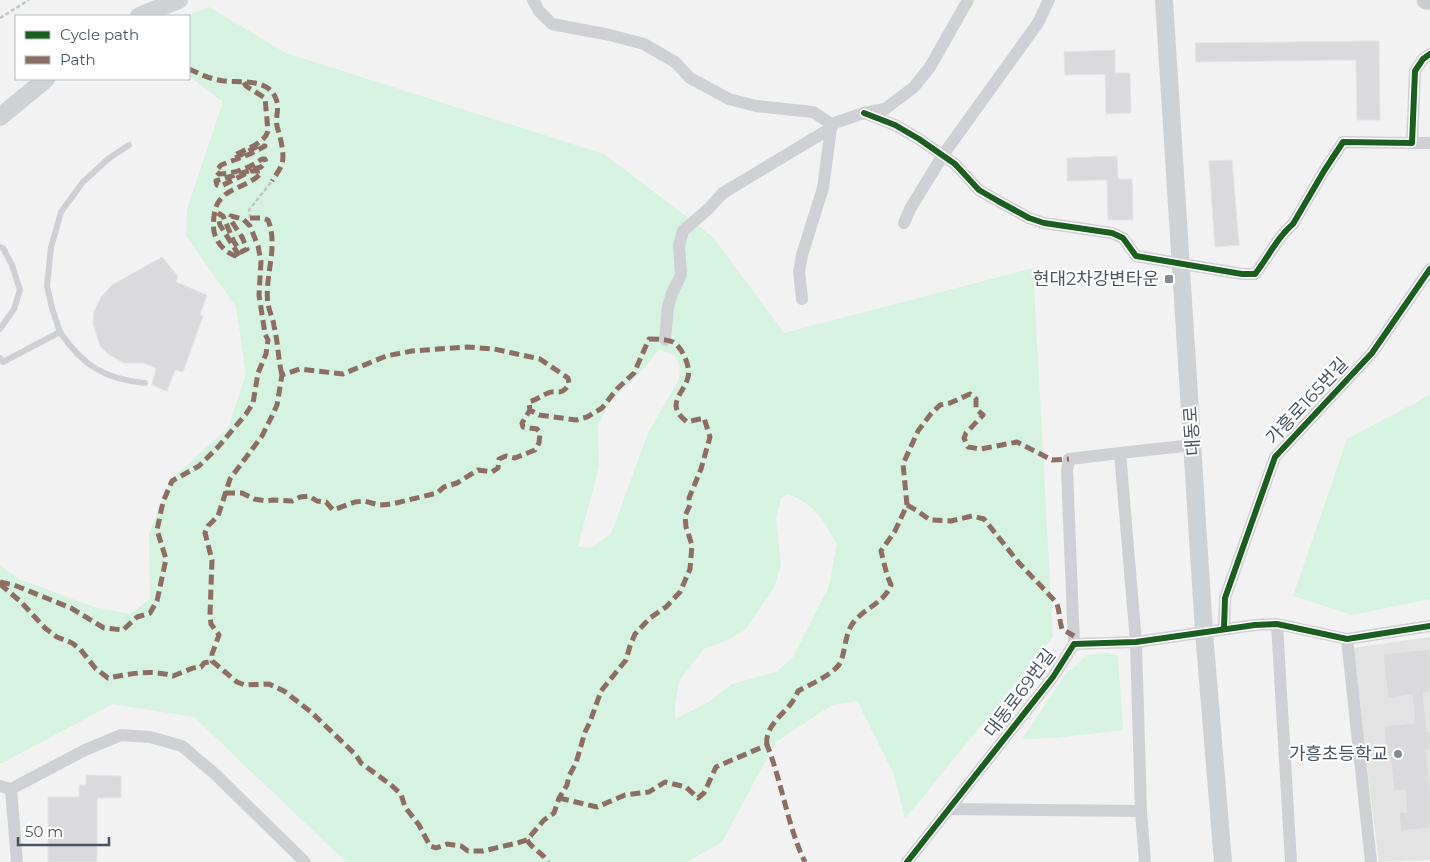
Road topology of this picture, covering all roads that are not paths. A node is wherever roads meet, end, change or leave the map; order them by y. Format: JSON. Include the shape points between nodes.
{"nodes":[{"id":1,"x":179,"y":0,"type":"edge"},
{"id":2,"x":533,"y":0,"type":"edge"},
{"id":3,"x":968,"y":0,"type":"edge"},
{"id":4,"x":1049,"y":0,"type":"edge"},
{"id":5,"x":1164,"y":0,"type":"edge"},
{"id":6,"x":1426,"y":0,"type":"edge"},
{"id":7,"x":1430,"y":0,"type":"edge"},
{"id":8,"x":142,"y":15,"type":"edge"},
{"id":9,"x":1430,"y":54,"type":"edge"},
{"id":10,"x":45,"y":80,"type":"edge"},
{"id":11,"x":864,"y":113,"type":"junction"},
{"id":12,"x":0,"y":117,"type":"edge"},
{"id":13,"x":832,"y":126,"type":"junction"},
{"id":14,"x":1412,"y":143,"type":"junction"},
{"id":15,"x":1430,"y":143,"type":"edge"},
{"id":16,"x":129,"y":145,"type":"dead end"},
{"id":17,"x":943,"y":155,"type":"junction"},
{"id":18,"x":904,"y":223,"type":"dead end"},
{"id":19,"x":0,"y":247,"type":"edge"},
{"id":20,"x":1182,"y":264,"type":"junction"},
{"id":21,"x":1430,"y":269,"type":"edge"},
{"id":22,"x":802,"y":299,"type":"dead end"},
{"id":23,"x":0,"y":329,"type":"edge"},
{"id":24,"x":60,"y":332,"type":"junction"},
{"id":25,"x":665,"y":340,"type":"dead end"},
{"id":26,"x":0,"y":358,"type":"edge"},
{"id":27,"x":145,"y":383,"type":"dead end"},
{"id":28,"x":1193,"y":445,"type":"junction"},
{"id":29,"x":1120,"y":453,"type":"junction"},
{"id":30,"x":1277,"y":624,"type":"junction"},
{"id":31,"x":1430,"y":626,"type":"edge"},
{"id":32,"x":1224,"y":628,"type":"junction"},
{"id":33,"x":1204,"y":632,"type":"junction"},
{"id":34,"x":1347,"y":639,"type":"junction"},
{"id":35,"x":1136,"y":642,"type":"junction"},
{"id":36,"x":1074,"y":644,"type":"junction"},
{"id":37,"x":6,"y":788,"type":"edge"},
{"id":38,"x":950,"y":809,"type":"junction"},
{"id":39,"x":1140,"y":811,"type":"junction"},
{"id":40,"x":17,"y":862,"type":"edge"},
{"id":41,"x":305,"y":862,"type":"edge"},
{"id":42,"x":907,"y":862,"type":"edge"},
{"id":43,"x":1145,"y":862,"type":"edge"},
{"id":44,"x":1223,"y":862,"type":"edge"},
{"id":45,"x":1291,"y":862,"type":"edge"},
{"id":46,"x":1371,"y":862,"type":"edge"}],
"edges":[{"from":1,"to":8,"type":"main road"},
{"from":2,"to":13,"type":"street","via":[[552,24],[644,44],[674,62],[690,78],[729,98],[756,106],[813,112]]},
{"from":3,"to":11,"type":"street","via":[[930,67],[914,87],[885,109]]},
{"from":4,"to":17,"type":"street","via":[[1038,23]]},
{"from":5,"to":20,"type":"main road","name":"대동로"},
{"from":6,"to":7,"type":"main road"},
{"from":9,"to":14,"type":"street","via":[[1415,71]]},
{"from":10,"to":12,"type":"main road"},
{"from":11,"to":13,"type":"street"},
{"from":11,"to":17,"type":"street","via":[[895,125]]},
{"from":13,"to":22,"type":"street","via":[[824,188],[799,272]]},
{"from":13,"to":25,"type":"street","via":[[723,193],[683,231],[681,275],[668,306]]},
{"from":14,"to":15,"type":"street"},
{"from":14,"to":20,"type":"street","via":[[1343,142],[1293,224],[1255,274]]},
{"from":16,"to":24,"type":"lane","via":[[108,158],[83,182],[61,212],[51,247],[47,286]]},
{"from":17,"to":18,"type":"street"},
{"from":17,"to":20,"type":"street","via":[[979,190],[1029,218],[1112,233],[1123,238],[1136,256]]},
{"from":19,"to":23,"type":"lane","via":[[12,265],[20,290],[14,309]]},
{"from":20,"to":28,"type":"main road","name":"대동로"},
{"from":21,"to":32,"type":"street","name":"가흥로165번길","via":[[1372,353],[1275,457],[1225,598]]},
{"from":24,"to":26,"type":"lane","via":[[3,362]]},
{"from":24,"to":27,"type":"lane","via":[[71,348],[99,372],[125,381]]},
{"from":28,"to":29,"type":"street"},
{"from":28,"to":33,"type":"main road","name":"대동로"},
{"from":29,"to":35,"type":"street"},
{"from":29,"to":36,"type":"street","via":[[1068,459]]},
{"from":30,"to":32,"type":"street","name":"대동로69번길"},
{"from":30,"to":34,"type":"street","name":"대동로69번길"},
{"from":30,"to":45,"type":"street"},
{"from":31,"to":34,"type":"street"},
{"from":32,"to":33,"type":"street","name":"대동로69번길"},
{"from":33,"to":35,"type":"street","name":"대동로69번길"},
{"from":33,"to":44,"type":"main road","name":"대동로"},
{"from":34,"to":46,"type":"street"},
{"from":35,"to":36,"type":"street","name":"대동로69번길"},
{"from":35,"to":39,"type":"street"},
{"from":36,"to":38,"type":"street","name":"대동로69번길","via":[[1053,677]]},
{"from":37,"to":40,"type":"street"},
{"from":37,"to":41,"type":"street","via":[[121,735],[150,737],[182,746]]},
{"from":38,"to":39,"type":"street"},
{"from":38,"to":42,"type":"street","name":"대동로69번길"},
{"from":39,"to":43,"type":"street"}]}
